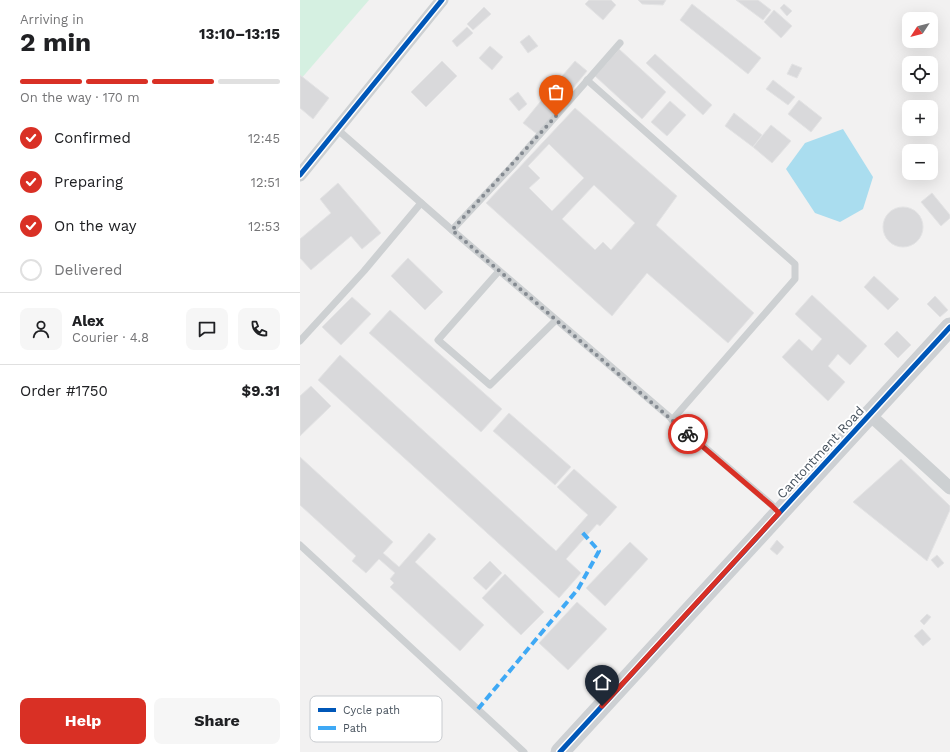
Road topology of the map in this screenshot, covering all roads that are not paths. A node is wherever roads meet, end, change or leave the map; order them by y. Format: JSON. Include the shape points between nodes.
{"nodes":[{"id":1,"x":442,"y":0,"type":"edge"},
{"id":2,"x":620,"y":42,"type":"dead end"},
{"id":3,"x":587,"y":80,"type":"junction"},
{"id":4,"x":338,"y":130,"type":"junction"},
{"id":5,"x":300,"y":175,"type":"edge"},
{"id":6,"x":421,"y":203,"type":"junction"},
{"id":7,"x":452,"y":230,"type":"junction"},
{"id":8,"x":499,"y":271,"type":"junction"},
{"id":9,"x":556,"y":320,"type":"junction"},
{"id":10,"x":950,"y":327,"type":"edge"},
{"id":11,"x":300,"y":341,"type":"edge"},
{"id":12,"x":870,"y":415,"type":"junction"},
{"id":13,"x":672,"y":420,"type":"junction"},
{"id":14,"x":950,"y":488,"type":"edge"},
{"id":15,"x":779,"y":513,"type":"junction"},
{"id":16,"x":300,"y":545,"type":"edge"},
{"id":17,"x":524,"y":752,"type":"edge"},
{"id":18,"x":560,"y":752,"type":"edge"}],
"edges":[{"from":1,"to":4,"type":"street"},
{"from":2,"to":3,"type":"lane"},
{"from":3,"to":7,"type":"lane"},
{"from":3,"to":13,"type":"lane","via":[[794,264],[795,279]]},
{"from":4,"to":5,"type":"street"},
{"from":4,"to":6,"type":"lane"},
{"from":6,"to":7,"type":"lane"},
{"from":6,"to":11,"type":"lane"},
{"from":7,"to":8,"type":"lane"},
{"from":8,"to":9,"type":"lane"},
{"from":8,"to":9,"type":"lane","via":[[438,340],[490,385]]},
{"from":9,"to":13,"type":"lane"},
{"from":10,"to":12,"type":"street","name":"Cantontment Road"},
{"from":12,"to":14,"type":"street"},
{"from":12,"to":15,"type":"street","name":"Cantontment Road"},
{"from":13,"to":15,"type":"lane"},
{"from":15,"to":18,"type":"street","name":"Cantontment Road"},
{"from":16,"to":17,"type":"lane"}]}
